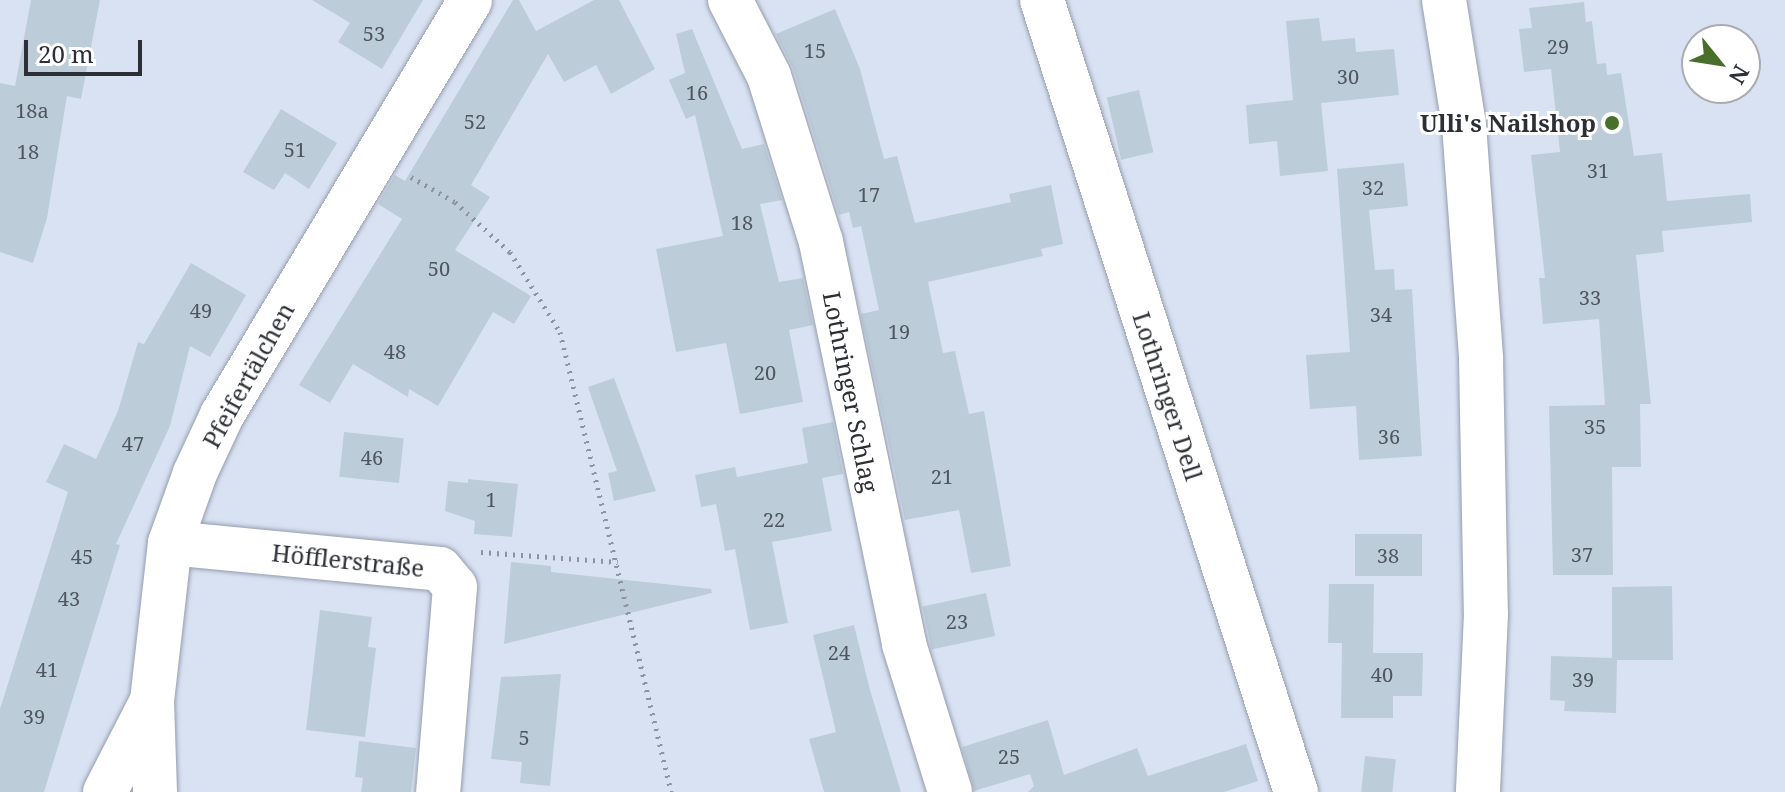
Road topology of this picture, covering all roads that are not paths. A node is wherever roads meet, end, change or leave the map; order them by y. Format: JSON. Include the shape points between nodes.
{"nodes":[{"id":1,"x":470,"y":0,"type":"edge"},
{"id":2,"x":730,"y":0,"type":"edge"},
{"id":3,"x":1042,"y":0,"type":"edge"},
{"id":4,"x":1444,"y":0,"type":"edge"},
{"id":5,"x":170,"y":543,"type":"junction"},
{"id":6,"x":152,"y":701,"type":"junction"},
{"id":7,"x":105,"y":792,"type":"edge"},
{"id":8,"x":155,"y":792,"type":"edge"},
{"id":9,"x":438,"y":792,"type":"edge"},
{"id":10,"x":950,"y":792,"type":"edge"},
{"id":11,"x":1296,"y":792,"type":"edge"},
{"id":12,"x":1478,"y":792,"type":"edge"}],
"edges":[{"from":1,"to":5,"type":"street","name":"Pfeifertälchen","via":[[222,415]]},
{"from":2,"to":10,"type":"street","name":"Lothringer Schlag","via":[[769,76],[821,242],[904,644]]},
{"from":3,"to":11,"type":"street","name":"Lothringer Dell"},
{"from":4,"to":12,"type":"street","via":[[1464,125],[1481,359],[1486,614]]},
{"from":5,"to":6,"type":"street","name":"Pfeifertälchen"},
{"from":5,"to":9,"type":"street","name":"Höfflerstraße","via":[[440,569],[455,587]]},
{"from":6,"to":7,"type":"street"},
{"from":6,"to":8,"type":"street","name":"Pfeifertälchen"}]}
